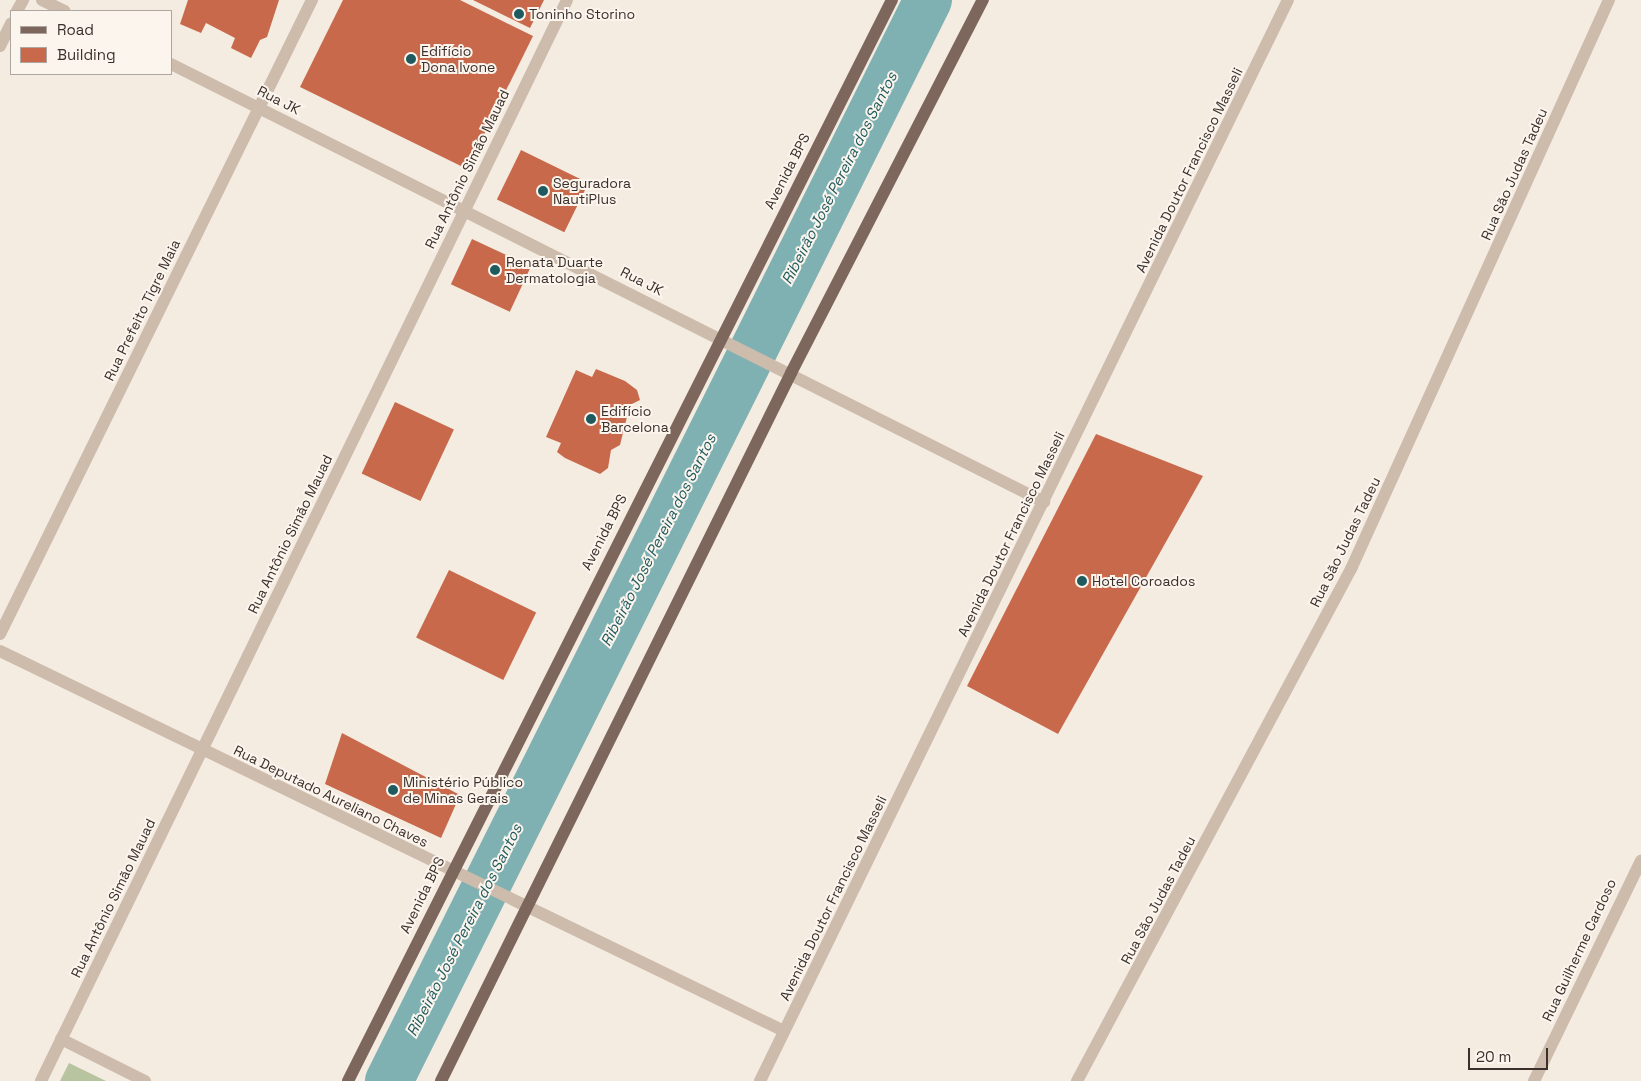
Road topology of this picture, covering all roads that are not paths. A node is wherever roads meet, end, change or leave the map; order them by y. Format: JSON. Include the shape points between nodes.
{"nodes":[{"id":1,"x":42,"y":0,"type":"edge"},
{"id":2,"x":312,"y":0,"type":"edge"},
{"id":3,"x":567,"y":0,"type":"edge"},
{"id":4,"x":892,"y":0,"type":"edge"},
{"id":5,"x":983,"y":0,"type":"edge"},
{"id":6,"x":1288,"y":0,"type":"edge"},
{"id":7,"x":1609,"y":0,"type":"edge"},
{"id":8,"x":63,"y":10,"type":"edge"},
{"id":9,"x":10,"y":25,"type":"edge"},
{"id":10,"x":0,"y":46,"type":"edge"},
{"id":11,"x":172,"y":64,"type":"edge"},
{"id":12,"x":259,"y":107,"type":"junction"},
{"id":13,"x":464,"y":209,"type":"junction"},
{"id":14,"x":719,"y":337,"type":"junction"},
{"id":15,"x":786,"y":370,"type":"junction"},
{"id":16,"x":1044,"y":502,"type":"junction"},
{"id":17,"x":0,"y":634,"type":"edge"},
{"id":18,"x":0,"y":651,"type":"edge"},
{"id":19,"x":202,"y":749,"type":"junction"},
{"id":20,"x":1641,"y":861,"type":"edge"},
{"id":21,"x":450,"y":871,"type":"junction"},
{"id":22,"x":526,"y":909,"type":"junction"},
{"id":23,"x":784,"y":1031,"type":"junction"},
{"id":24,"x":61,"y":1039,"type":"junction"},
{"id":25,"x":41,"y":1081,"type":"edge"},
{"id":26,"x":145,"y":1081,"type":"edge"},
{"id":27,"x":348,"y":1081,"type":"edge"},
{"id":28,"x":441,"y":1081,"type":"edge"},
{"id":29,"x":760,"y":1081,"type":"edge"},
{"id":30,"x":1077,"y":1081,"type":"edge"},
{"id":31,"x":1534,"y":1081,"type":"edge"}],
"edges":[{"from":1,"to":8,"type":"street"},
{"from":2,"to":12,"type":"street","name":"Rua Prefeito Tigre Maia"},
{"from":3,"to":13,"type":"street","name":"Rua Antônio Simão Mauad"},
{"from":4,"to":14,"type":"main road","name":"Avenida BPS"},
{"from":5,"to":15,"type":"main road"},
{"from":6,"to":16,"type":"street","name":"Avenida Doutor Francisco Masseli"},
{"from":7,"to":30,"type":"street","name":"Rua São Judas Tadeu","via":[[1352,569]]},
{"from":9,"to":10,"type":"street"},
{"from":11,"to":12,"type":"street","name":"Rua JK"},
{"from":12,"to":13,"type":"street","name":"Rua JK"},
{"from":12,"to":17,"type":"street","name":"Rua Prefeito Tigre Maia"},
{"from":13,"to":14,"type":"street","name":"Rua JK"},
{"from":13,"to":19,"type":"street","name":"Rua Antônio Simão Mauad"},
{"from":14,"to":15,"type":"street","name":"Rua JK"},
{"from":14,"to":21,"type":"main road","name":"Avenida BPS"},
{"from":15,"to":16,"type":"street","name":"Rua JK"},
{"from":15,"to":22,"type":"main road"},
{"from":16,"to":23,"type":"street","name":"Avenida Doutor Francisco Masseli"},
{"from":18,"to":19,"type":"street","name":"Rua Deputado Aureliano Chaves"},
{"from":19,"to":21,"type":"street","name":"Rua Deputado Aureliano Chaves"},
{"from":19,"to":24,"type":"street","name":"Rua Antônio Simão Mauad"},
{"from":20,"to":31,"type":"street","name":"Rua Guilherme Cardoso"},
{"from":21,"to":22,"type":"street","name":"Rua Deputado Aureliano Chaves"},
{"from":21,"to":27,"type":"main road","name":"Avenida BPS"},
{"from":22,"to":23,"type":"street","name":"Rua Deputado Aureliano Chaves"},
{"from":22,"to":28,"type":"main road"},
{"from":23,"to":29,"type":"street","name":"Avenida Doutor Francisco Masseli"},
{"from":24,"to":25,"type":"street","name":"Rua Antônio Simão Mauad"},
{"from":24,"to":26,"type":"street"}]}
